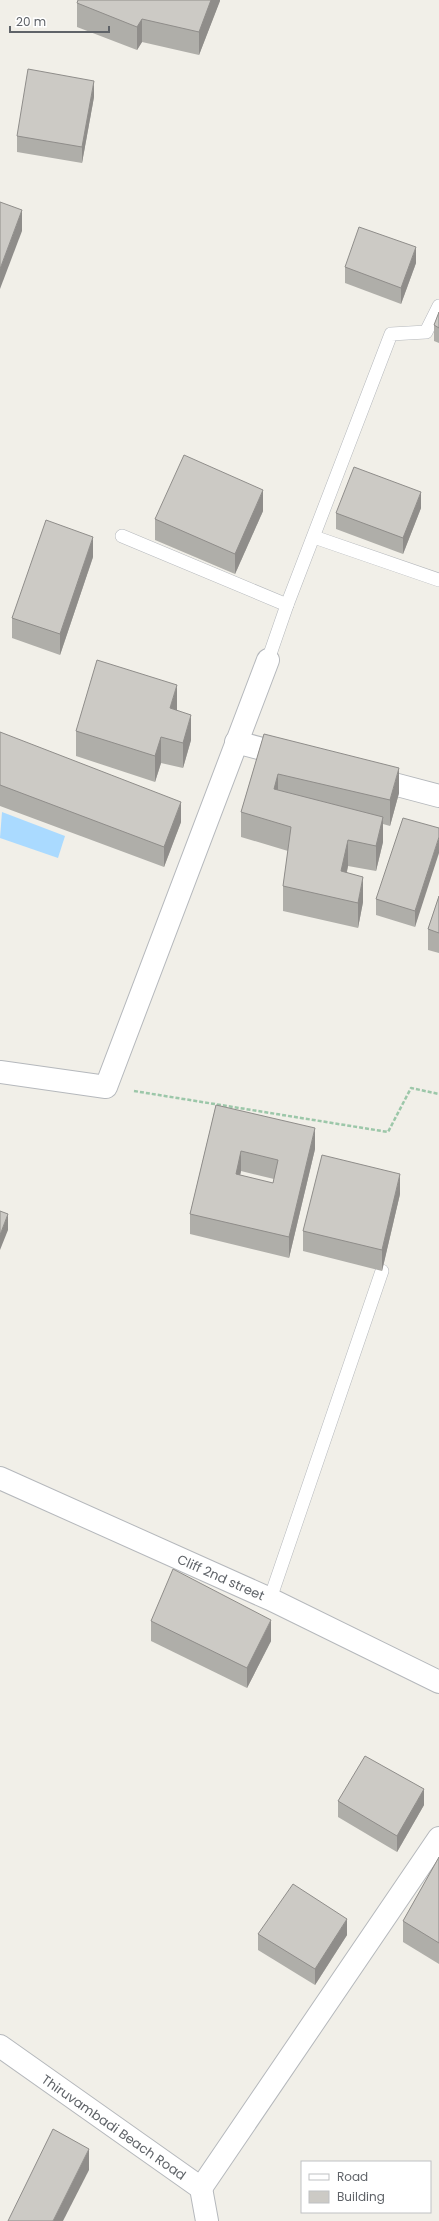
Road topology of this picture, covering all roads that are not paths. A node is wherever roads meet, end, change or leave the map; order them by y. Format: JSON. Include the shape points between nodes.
{"nodes":[{"id":1,"x":439,"y":306,"type":"edge"},
{"id":2,"x":122,"y":536,"type":"dead end"},
{"id":3,"x":314,"y":537,"type":"junction"},
{"id":4,"x":439,"y":580,"type":"edge"},
{"id":5,"x":287,"y":604,"type":"junction"},
{"id":6,"x":268,"y":660,"type":"joint"},
{"id":7,"x":236,"y":742,"type":"junction"},
{"id":8,"x":311,"y":762,"type":"edge"},
{"id":9,"x":349,"y":772,"type":"edge"},
{"id":10,"x":439,"y":796,"type":"edge"},
{"id":11,"x":0,"y":1072,"type":"edge"},
{"id":12,"x":382,"y":1271,"type":"dead end"},
{"id":13,"x":0,"y":1478,"type":"edge"},
{"id":14,"x":270,"y":1599,"type":"junction"},
{"id":15,"x":439,"y":1682,"type":"edge"},
{"id":16,"x":439,"y":1838,"type":"edge"},
{"id":17,"x":0,"y":2046,"type":"edge"},
{"id":18,"x":201,"y":2188,"type":"junction"},
{"id":19,"x":207,"y":2221,"type":"edge"}],
"edges":[{"from":1,"to":3,"type":"lane","via":[[426,332],[391,334]]},
{"from":2,"to":5,"type":"lane"},
{"from":3,"to":4,"type":"lane"},
{"from":3,"to":5,"type":"lane"},
{"from":5,"to":6,"type":"lane"},
{"from":6,"to":7,"type":"street"},
{"from":7,"to":8,"type":"street"},
{"from":7,"to":11,"type":"street","via":[[106,1087]]},
{"from":9,"to":10,"type":"street"},
{"from":12,"to":14,"type":"lane"},
{"from":13,"to":14,"type":"street","name":"Cliff 2nd street"},
{"from":14,"to":15,"type":"street","name":"Cliff 2nd street"},
{"from":16,"to":18,"type":"street"},
{"from":17,"to":18,"type":"street","name":"Thiruvambadi Beach Road"},
{"from":18,"to":19,"type":"street"}]}
